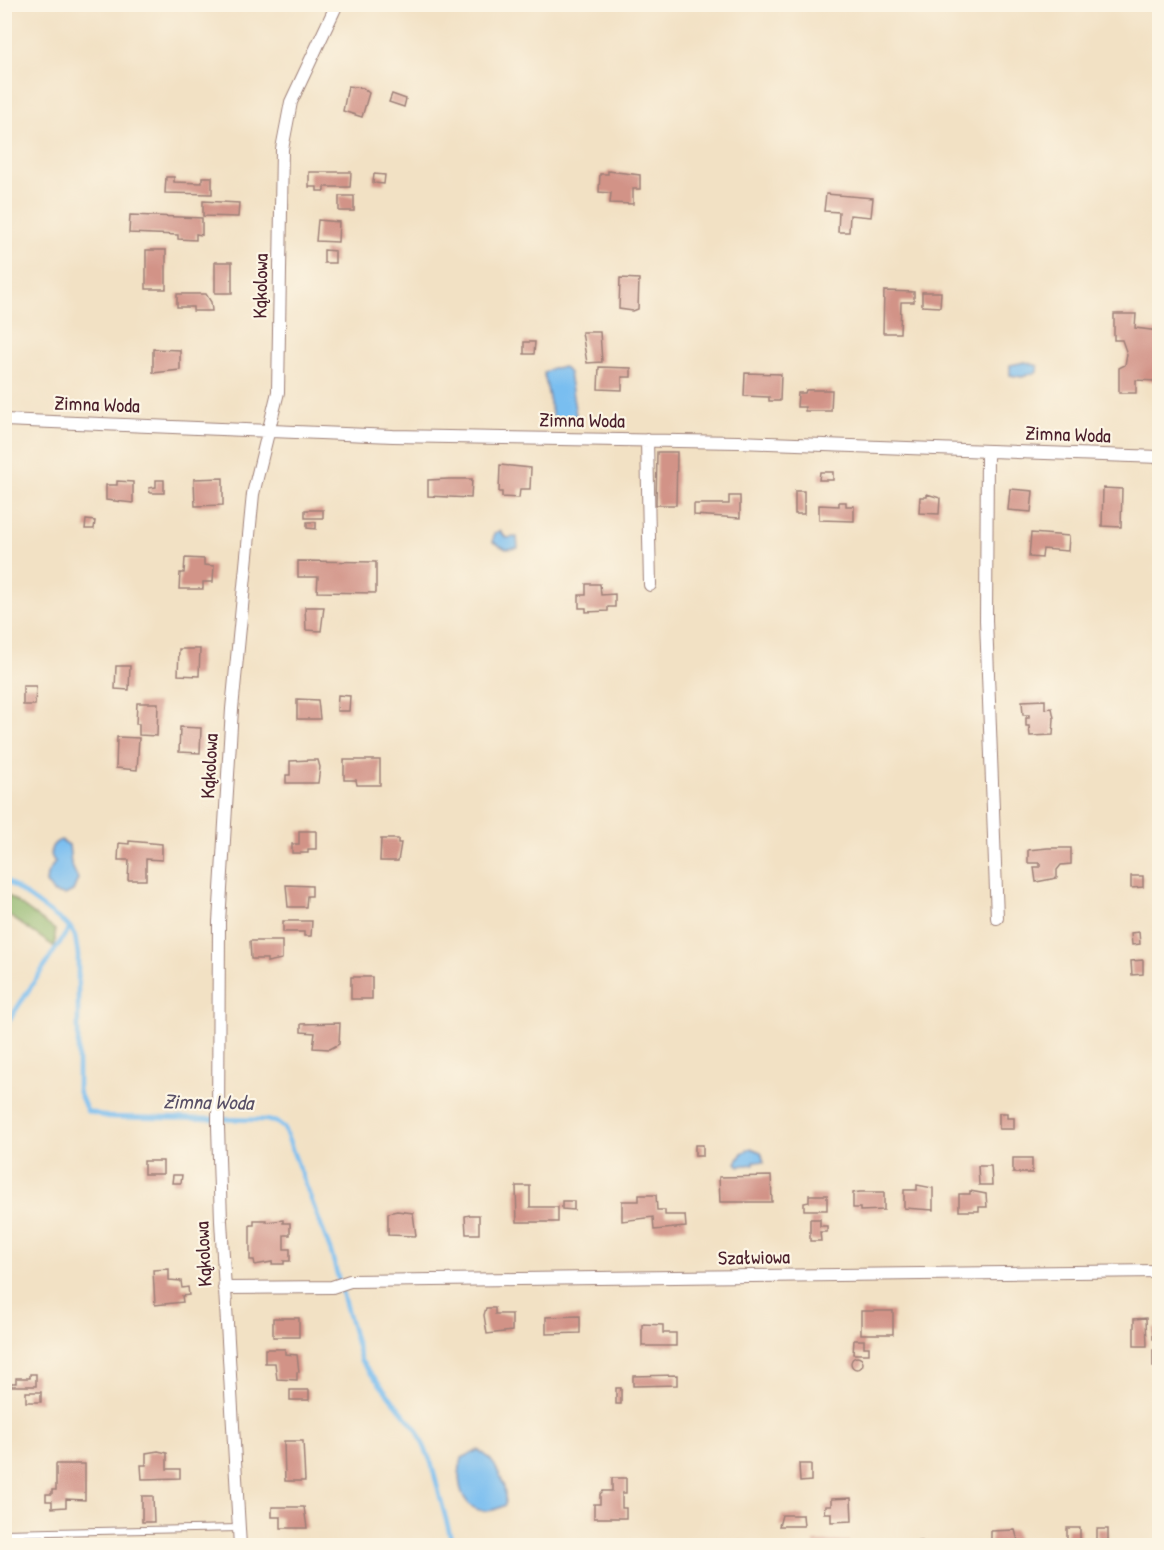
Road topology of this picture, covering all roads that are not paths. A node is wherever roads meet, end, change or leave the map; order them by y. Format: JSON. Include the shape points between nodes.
{"nodes":[{"id":1,"x":337,"y":4,"type":"edge"},
{"id":2,"x":4,"y":420,"type":"edge"},
{"id":3,"x":271,"y":430,"type":"junction"},
{"id":4,"x":647,"y":440,"type":"junction"},
{"id":5,"x":987,"y":451,"type":"junction"},
{"id":6,"x":1160,"y":457,"type":"edge"},
{"id":7,"x":650,"y":585,"type":"dead end"},
{"id":8,"x":997,"y":918,"type":"dead end"},
{"id":9,"x":1160,"y":1271,"type":"edge"},
{"id":10,"x":225,"y":1287,"type":"junction"},
{"id":11,"x":239,"y":1528,"type":"junction"},
{"id":12,"x":4,"y":1533,"type":"edge"},
{"id":13,"x":240,"y":1545,"type":"edge"}],
"edges":[{"from":1,"to":3,"type":"street","name":"Kąkolowa","via":[[291,102],[282,149],[278,392]]},
{"from":2,"to":3,"type":"street","name":"Zimna Woda"},
{"from":3,"to":4,"type":"street","name":"Zimna Woda"},
{"from":3,"to":10,"type":"street","name":"Kąkolowa","via":[[253,494],[233,697],[219,922],[218,1127]]},
{"from":4,"to":5,"type":"street","name":"Zimna Woda"},
{"from":4,"to":7,"type":"street"},
{"from":5,"to":6,"type":"street","name":"Zimna Woda"},
{"from":5,"to":8,"type":"street","via":[[986,620]]},
{"from":9,"to":10,"type":"street","name":"Szałwiowa","via":[[350,1281],[332,1287]]},
{"from":10,"to":11,"type":"street","name":"Kąkolowa"},
{"from":11,"to":12,"type":"lane"},
{"from":11,"to":13,"type":"street","name":"Kąkolowa"}]}
